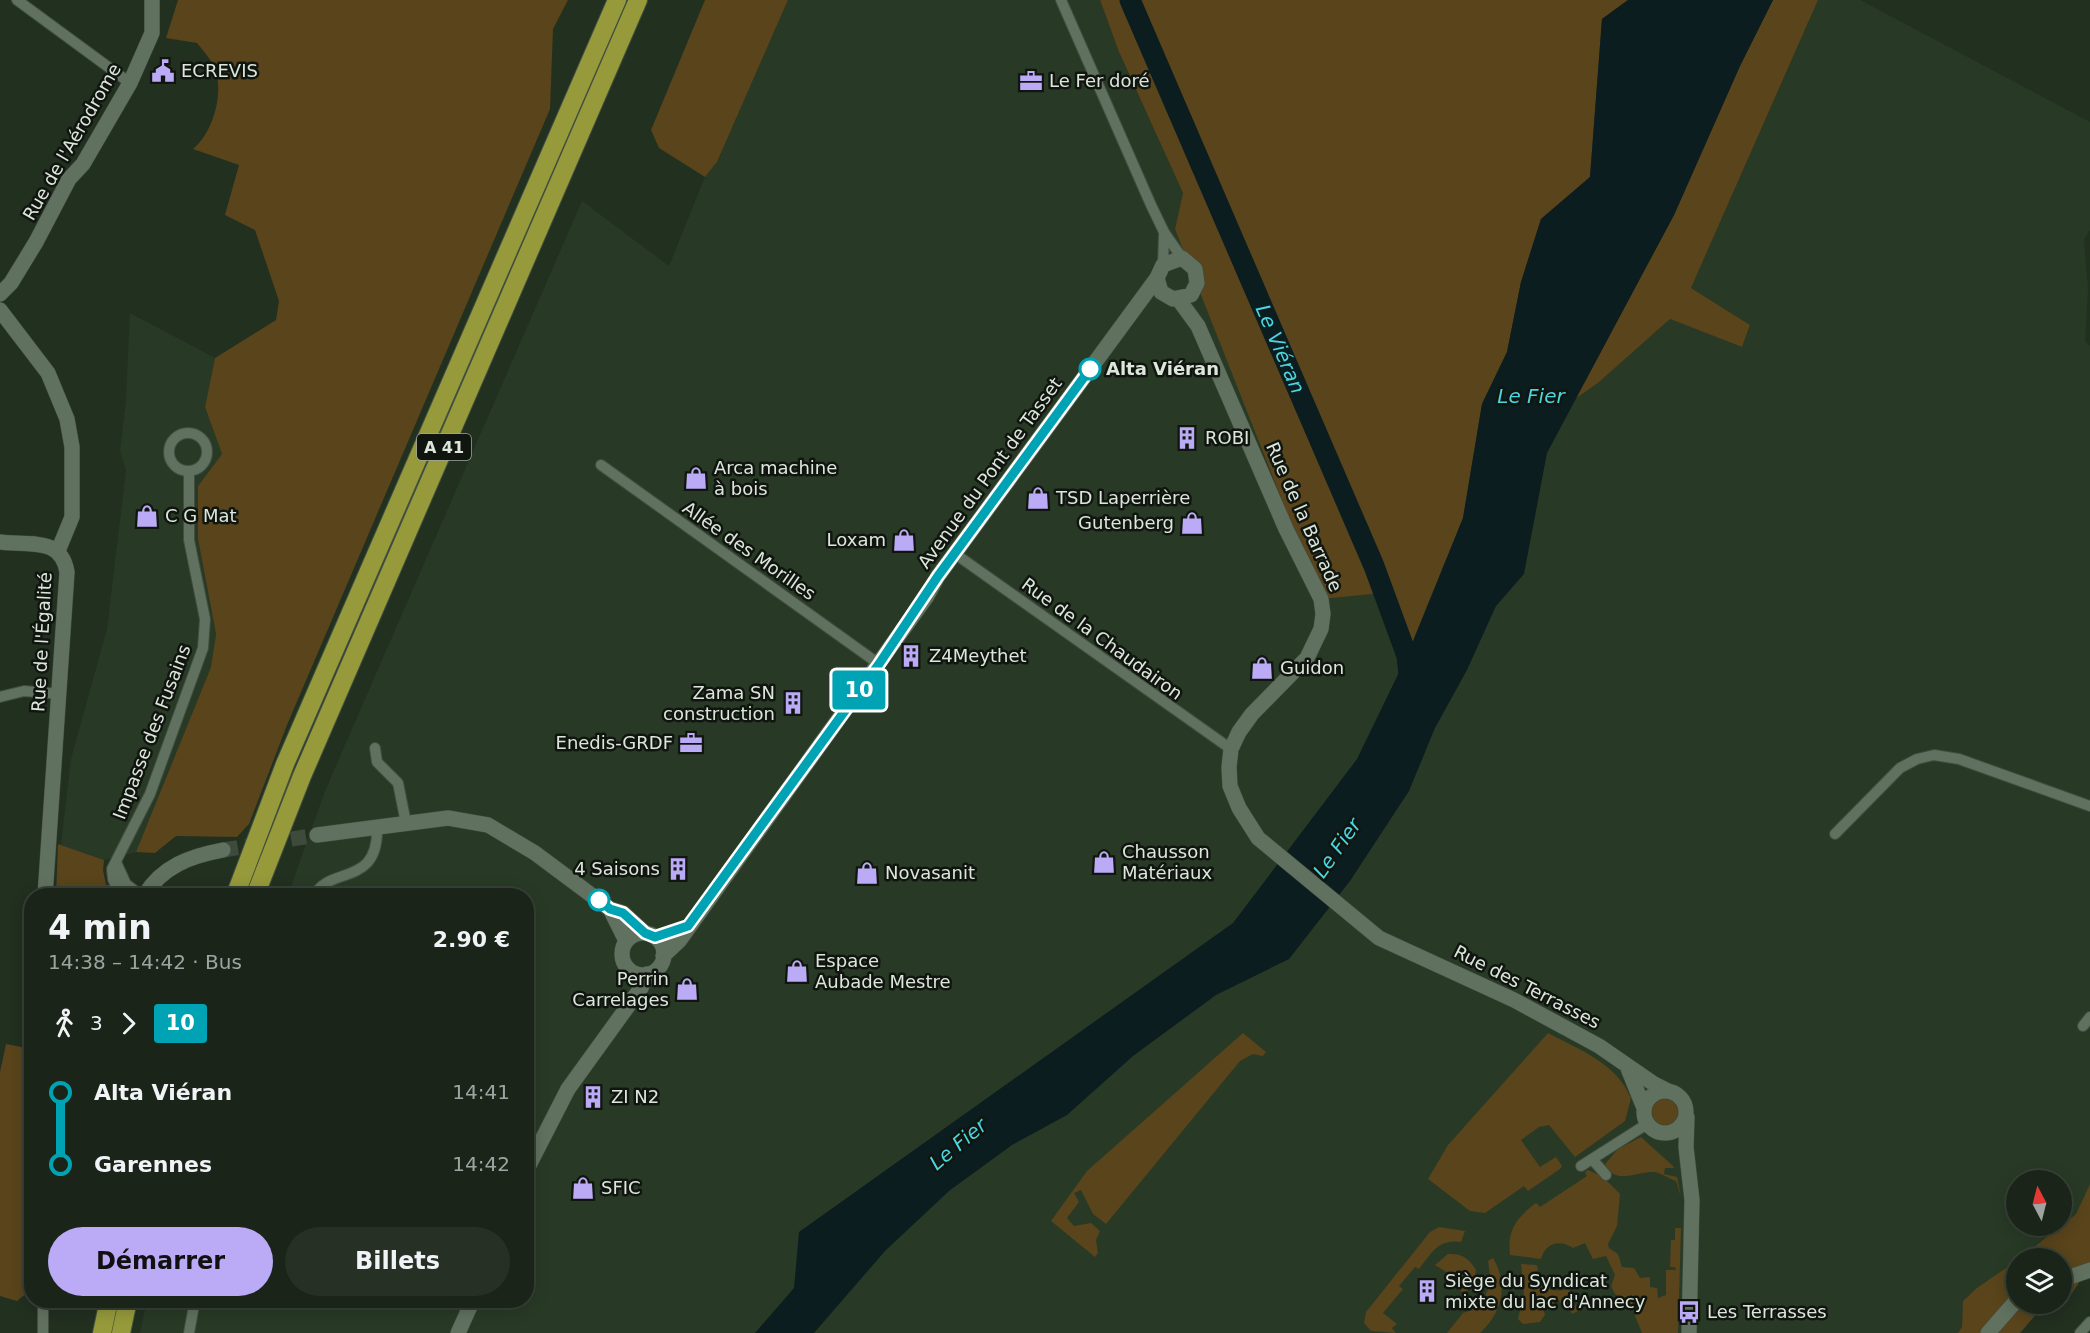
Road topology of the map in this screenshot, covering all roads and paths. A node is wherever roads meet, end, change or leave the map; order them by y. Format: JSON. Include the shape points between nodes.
{"nodes":[{"id":1,"x":152,"y":0,"type":"edge"},
{"id":2,"x":617,"y":0,"type":"edge"},
{"id":3,"x":638,"y":0,"type":"edge"},
{"id":4,"x":1061,"y":0,"type":"edge"},
{"id":5,"x":21,"y":2,"type":"edge"},
{"id":6,"x":130,"y":82,"type":"junction"},
{"id":7,"x":1164,"y":231,"type":"junction"},
{"id":8,"x":1182,"y":258,"type":"junction"},
{"id":9,"x":1160,"y":272,"type":"junction"},
{"id":10,"x":1195,"y":290,"type":"junction"},
{"id":11,"x":1,"y":291,"type":"edge"},
{"id":12,"x":1173,"y":298,"type":"junction"},
{"id":13,"x":1137,"y":306,"type":"junction"},
{"id":14,"x":0,"y":310,"type":"edge"},
{"id":15,"x":1198,"y":326,"type":"junction"},
{"id":16,"x":601,"y":465,"type":"dead end"},
{"id":17,"x":189,"y":472,"type":"dead end"},
{"id":18,"x":0,"y":542,"type":"edge"},
{"id":19,"x":58,"y":551,"type":"junction"},
{"id":20,"x":954,"y":553,"type":"junction"},
{"id":21,"x":879,"y":664,"type":"junction"},
{"id":22,"x":60,"y":694,"type":"junction"},
{"id":23,"x":0,"y":697,"type":"edge"},
{"id":24,"x":375,"y":748,"type":"dead end"},
{"id":25,"x":1231,"y":749,"type":"junction"},
{"id":26,"x":2090,"y":806,"type":"edge"},
{"id":27,"x":406,"y":823,"type":"junction"},
{"id":28,"x":377,"y":827,"type":"junction"},
{"id":29,"x":1835,"y":834,"type":"dead end"},
{"id":30,"x":317,"y":835,"type":"tunnel mouth"},
{"id":31,"x":223,"y":850,"type":"tunnel mouth"},
{"id":32,"x":116,"y":859,"type":"junction"},
{"id":33,"x":188,"y":859,"type":"junction"},
{"id":34,"x":46,"y":888,"type":"edge"},
{"id":35,"x":117,"y":888,"type":"edge"},
{"id":36,"x":132,"y":888,"type":"edge"},
{"id":37,"x":150,"y":888,"type":"edge"},
{"id":38,"x":164,"y":888,"type":"edge"},
{"id":39,"x":238,"y":888,"type":"edge"},
{"id":40,"x":258,"y":888,"type":"edge"},
{"id":41,"x":321,"y":888,"type":"edge"},
{"id":42,"x":610,"y":909,"type":"junction"},
{"id":43,"x":1364,"y":921,"type":"joint"},
{"id":44,"x":688,"y":926,"type":"junction"},
{"id":45,"x":650,"y":935,"type":"junction"},
{"id":46,"x":626,"y":941,"type":"junction"},
{"id":47,"x":663,"y":956,"type":"junction"},
{"id":48,"x":629,"y":970,"type":"junction"},
{"id":49,"x":647,"y":974,"type":"junction"},
{"id":50,"x":630,"y":1004,"type":"junction"},
{"id":51,"x":1627,"y":1066,"type":"junction"},
{"id":52,"x":1668,"y":1091,"type":"junction"},
{"id":53,"x":1644,"y":1108,"type":"junction"},
{"id":54,"x":1687,"y":1117,"type":"junction"},
{"id":55,"x":1647,"y":1124,"type":"junction"},
{"id":56,"x":1661,"y":1133,"type":"junction"},
{"id":57,"x":534,"y":1155,"type":"edge"},
{"id":58,"x":1592,"y":1159,"type":"junction"},
{"id":59,"x":1581,"y":1166,"type":"dead end"},
{"id":60,"x":1689,"y":1174,"type":"junction"},
{"id":61,"x":1606,"y":1175,"type":"dead end"},
{"id":62,"x":2090,"y":1270,"type":"edge"},
{"id":63,"x":2072,"y":1276,"type":"edge"},
{"id":64,"x":43,"y":1308,"type":"edge"},
{"id":65,"x":107,"y":1308,"type":"edge"},
{"id":66,"x":126,"y":1308,"type":"edge"},
{"id":67,"x":194,"y":1308,"type":"edge"},
{"id":68,"x":469,"y":1308,"type":"edge"},
{"id":69,"x":2006,"y":1312,"type":"edge"},
{"id":70,"x":2090,"y":1322,"type":"edge"},
{"id":71,"x":43,"y":1333,"type":"edge"},
{"id":72,"x":102,"y":1333,"type":"edge"},
{"id":73,"x":121,"y":1333,"type":"edge"},
{"id":74,"x":189,"y":1333,"type":"edge"},
{"id":75,"x":458,"y":1333,"type":"edge"},
{"id":76,"x":1689,"y":1333,"type":"edge"},
{"id":77,"x":1988,"y":1333,"type":"edge"},
{"id":78,"x":2080,"y":1333,"type":"edge"}],
"edges":[{"from":1,"to":6,"type":"street","name":"Rue de l'Aérodrome","via":[[152,33]]},
{"from":2,"to":39,"type":"highway","number":"A 41","via":[[285,764]]},
{"from":3,"to":40,"type":"highway","number":"A 41","via":[[306,765]]},
{"from":4,"to":7,"type":"street"},
{"from":5,"to":6,"type":"street"},
{"from":6,"to":11,"type":"street","name":"Rue de l'Aérodrome","via":[[83,164],[69,179],[52,216]]},
{"from":7,"to":8,"type":"street"},
{"from":7,"to":9,"type":"street"},
{"from":8,"to":9,"type":"street"},
{"from":8,"to":10,"type":"street","via":[[1195,269]]},
{"from":9,"to":12,"type":"street","via":[[1161,292]]},
{"from":9,"to":13,"type":"street","name":"Avenue du Pont de Tasset"},
{"from":10,"to":12,"type":"street","via":[[1185,298]]},
{"from":10,"to":15,"type":"street","name":"Rue de la Barrade"},
{"from":12,"to":13,"type":"street"},
{"from":12,"to":15,"type":"street","name":"Rue de la Barrade"},
{"from":13,"to":20,"type":"street","name":"Avenue du Pont de Tasset"},
{"from":14,"to":19,"type":"street","name":"Rue de l'Égalité","via":[[48,373],[67,419],[72,447],[72,517]]},
{"from":15,"to":25,"type":"street","name":"Rue de la Barrade","via":[[1286,529],[1321,599],[1323,614],[1321,629],[1307,658],[1252,714]]},
{"from":16,"to":21,"type":"street","name":"Allée des Morilles"},
{"from":17,"to":32,"type":"street","name":"Impasse des Fusains","via":[[189,540],[205,619],[203,648],[150,794]]},
{"from":18,"to":19,"type":"street","via":[[43,545]]},
{"from":19,"to":22,"type":"street","name":"Rue de l'Égalité","via":[[67,572]]},
{"from":20,"to":21,"type":"street","name":"Avenue du Pont de Tasset"},
{"from":20,"to":25,"type":"street","name":"Rue de la Chaudairon"},
{"from":21,"to":44,"type":"street","name":"Avenue du Pont de Tasset"},
{"from":22,"to":23,"type":"street","via":[[24,691]]},
{"from":22,"to":34,"type":"street","name":"Rue de l'Égalité"},
{"from":24,"to":27,"type":"street","via":[[377,762],[398,783]]},
{"from":25,"to":43,"type":"street","name":"Rue de la Barrade","via":[[1230,786],[1239,808],[1279,849]]},
{"from":26,"to":29,"type":"street","via":[[1959,759],[1934,755],[1900,768]]},
{"from":27,"to":28,"type":"street"},
{"from":27,"to":42,"type":"street","via":[[448,818],[488,825],[535,853]]},
{"from":28,"to":30,"type":"street"},
{"from":28,"to":41,"type":"street","via":[[376,843],[366,865]]},
{"from":31,"to":33,"type":"street"},
{"from":32,"to":35,"type":"street","via":[[113,879]]},
{"from":32,"to":36,"type":"street","via":[[121,876]]},
{"from":33,"to":37,"type":"street","via":[[160,876]]},
{"from":33,"to":38,"type":"street"},
{"from":42,"to":45,"type":"street","via":[[623,913]]},
{"from":42,"to":46,"type":"street"},
{"from":43,"to":51,"type":"street","name":"Rue des Terrasses","via":[[1406,948],[1599,1046]]},
{"from":44,"to":45,"type":"street"},
{"from":44,"to":47,"type":"street","name":"Avenue du Pont de Tasset","via":[[679,942]]},
{"from":45,"to":46,"type":"street","via":[[635,934]]},
{"from":45,"to":47,"type":"street","via":[[662,945]]},
{"from":46,"to":48,"type":"street","via":[[622,957]]},
{"from":47,"to":49,"type":"street","via":[[660,966]]},
{"from":48,"to":49,"type":"street"},
{"from":48,"to":50,"type":"street"},
{"from":49,"to":50,"type":"street"},
{"from":50,"to":57,"type":"street","via":[[568,1089]]},
{"from":51,"to":52,"type":"street","name":"Rue des Terrasses"},
{"from":51,"to":53,"type":"street"},
{"from":52,"to":53,"type":"street","via":[[1653,1095]]},
{"from":52,"to":54,"type":"street","via":[[1684,1100]]},
{"from":53,"to":55,"type":"street"},
{"from":54,"to":56,"type":"street","via":[[1677,1130]]},
{"from":54,"to":60,"type":"street"},
{"from":55,"to":56,"type":"street"},
{"from":55,"to":58,"type":"street"},
{"from":56,"to":60,"type":"street","via":[[1677,1151]]},
{"from":58,"to":59,"type":"street"},
{"from":58,"to":61,"type":"street"},
{"from":60,"to":76,"type":"street"},
{"from":62,"to":63,"type":"street"},
{"from":64,"to":71,"type":"street"},
{"from":65,"to":72,"type":"highway"},
{"from":66,"to":73,"type":"highway"},
{"from":67,"to":74,"type":"street"},
{"from":68,"to":75,"type":"street"},
{"from":69,"to":77,"type":"street"},
{"from":70,"to":78,"type":"street"}]}
